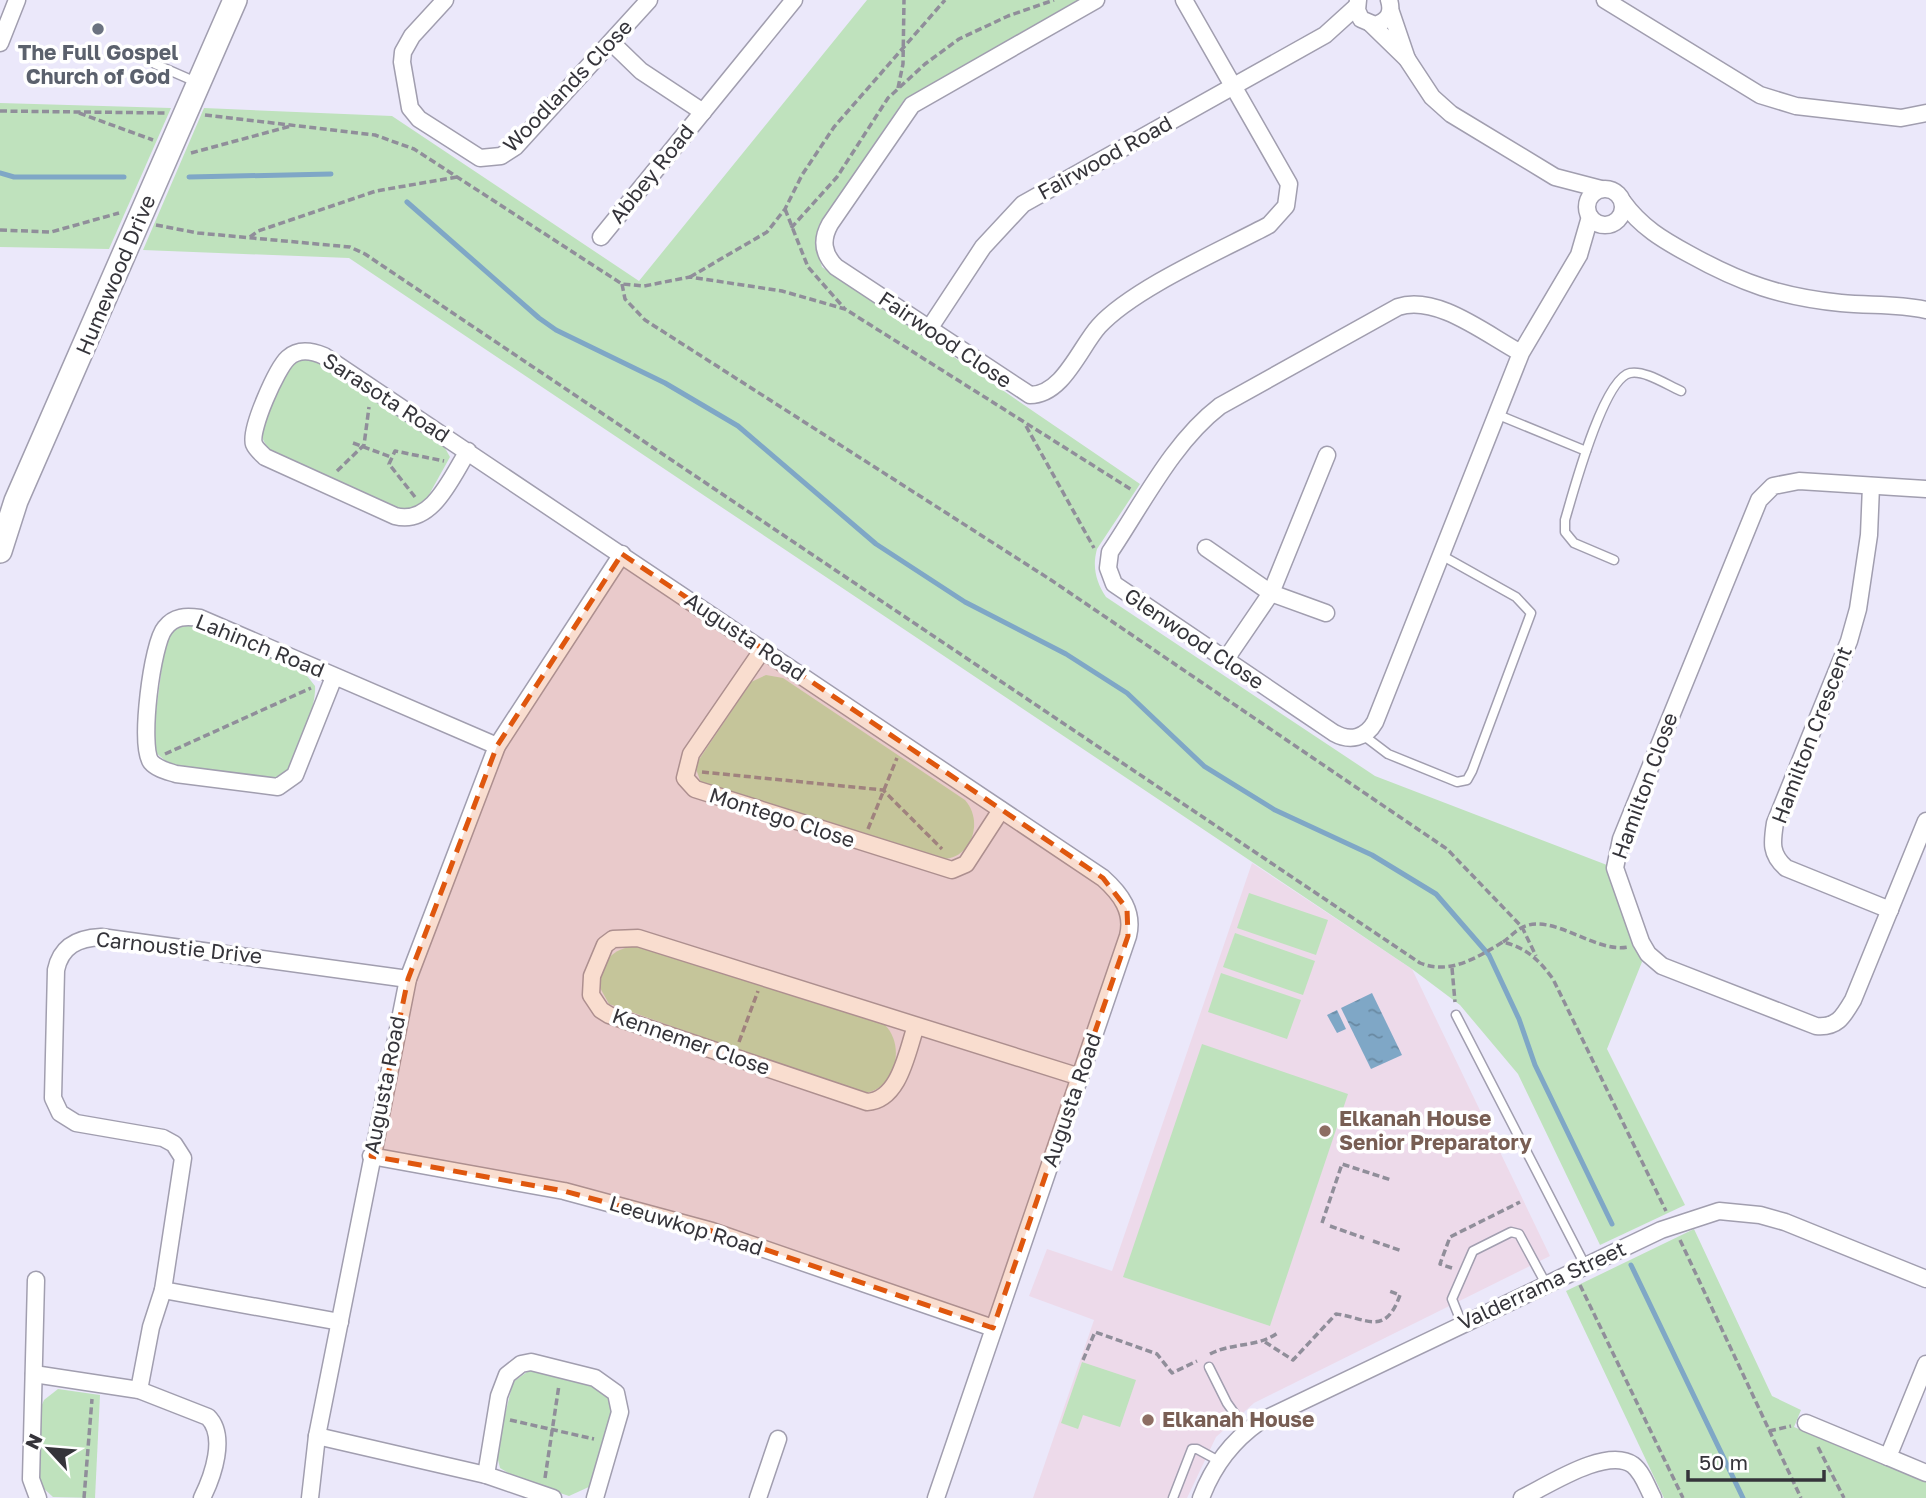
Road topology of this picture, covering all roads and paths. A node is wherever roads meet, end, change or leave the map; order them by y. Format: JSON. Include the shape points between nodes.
{"nodes":[{"id":1,"x":17,"y":0,"type":"edge"},
{"id":2,"x":235,"y":0,"type":"edge"},
{"id":3,"x":445,"y":0,"type":"edge"},
{"id":4,"x":649,"y":0,"type":"edge"},
{"id":5,"x":794,"y":0,"type":"edge"},
{"id":6,"x":904,"y":0,"type":"edge"},
{"id":7,"x":945,"y":0,"type":"edge"},
{"id":8,"x":1096,"y":0,"type":"edge"},
{"id":9,"x":1184,"y":0,"type":"edge"},
{"id":10,"x":1605,"y":0,"type":"edge"},
{"id":11,"x":1357,"y":2,"type":"edge"},
{"id":12,"x":1390,"y":6,"type":"edge"},
{"id":13,"x":1370,"y":24,"type":"junction"},
{"id":14,"x":1325,"y":35,"type":"junction"},
{"id":15,"x":611,"y":42,"type":"junction"},
{"id":16,"x":0,"y":43,"type":"edge"},
{"id":17,"x":902,"y":46,"type":"junction"},
{"id":18,"x":1407,"y":59,"type":"junction"},
{"id":19,"x":155,"y":64,"type":"dead end"},
{"id":20,"x":199,"y":83,"type":"junction"},
{"id":21,"x":898,"y":88,"type":"dead end"},
{"id":22,"x":1234,"y":88,"type":"junction"},
{"id":23,"x":0,"y":111,"type":"edge"},
{"id":24,"x":703,"y":111,"type":"junction"},
{"id":25,"x":76,"y":112,"type":"dead end"},
{"id":26,"x":1926,"y":113,"type":"edge"},
{"id":27,"x":293,"y":126,"type":"dead end"},
{"id":28,"x":458,"y":176,"type":"junction"},
{"id":29,"x":1555,"y":177,"type":"junction"},
{"id":30,"x":1601,"y":189,"type":"junction"},
{"id":31,"x":1623,"y":202,"type":"junction"},
{"id":32,"x":128,"y":213,"type":"dead end"},
{"id":33,"x":1589,"y":215,"type":"junction"},
{"id":34,"x":151,"y":223,"type":"dead end"},
{"id":35,"x":1610,"y":224,"type":"junction"},
{"id":36,"x":0,"y":230,"type":"edge"},
{"id":37,"x":601,"y":237,"type":"dead end"},
{"id":38,"x":1656,"y":237,"type":"junction"},
{"id":39,"x":249,"y":238,"type":"junction"},
{"id":40,"x":1579,"y":254,"type":"junction"},
{"id":41,"x":690,"y":277,"type":"junction"},
{"id":42,"x":622,"y":284,"type":"junction"},
{"id":43,"x":1926,"y":300,"type":"edge"},
{"id":44,"x":1902,"y":304,"type":"junction"},
{"id":45,"x":1926,"y":310,"type":"edge"},
{"id":46,"x":929,"y":329,"type":"junction"},
{"id":47,"x":1521,"y":353,"type":"junction"},
{"id":48,"x":372,"y":388,"type":"junction"},
{"id":49,"x":1681,"y":391,"type":"dead end"},
{"id":50,"x":1496,"y":414,"type":"junction"},
{"id":51,"x":1025,"y":424,"type":"junction"},
{"id":52,"x":353,"y":443,"type":"dead end"},
{"id":53,"x":365,"y":445,"type":"junction"},
{"id":54,"x":1586,"y":451,"type":"junction"},
{"id":55,"x":1327,"y":455,"type":"dead end"},
{"id":56,"x":391,"y":457,"type":"junction"},
{"id":57,"x":464,"y":458,"type":"junction"},
{"id":58,"x":323,"y":485,"type":"junction"},
{"id":59,"x":1871,"y":486,"type":"junction"},
{"id":60,"x":1926,"y":489,"type":"edge"},
{"id":61,"x":8,"y":497,"type":"edge"},
{"id":62,"x":1146,"y":499,"type":"junction"},
{"id":63,"x":427,"y":513,"type":"junction"},
{"id":64,"x":1206,"y":548,"type":"dead end"},
{"id":65,"x":0,"y":551,"type":"edge"},
{"id":66,"x":622,"y":554,"type":"junction"},
{"id":67,"x":1441,"y":555,"type":"junction"},
{"id":68,"x":1108,"y":559,"type":"junction"},
{"id":69,"x":1614,"y":560,"type":"dead end"},
{"id":70,"x":1271,"y":593,"type":"junction"},
{"id":71,"x":1326,"y":613,"type":"dead end"},
{"id":72,"x":762,"y":649,"type":"junction"},
{"id":73,"x":1226,"y":659,"type":"junction"},
{"id":74,"x":334,"y":677,"type":"junction"},
{"id":75,"x":1363,"y":735,"type":"junction"},
{"id":76,"x":904,"y":744,"type":"junction"},
{"id":77,"x":497,"y":746,"type":"junction"},
{"id":78,"x":151,"y":761,"type":"junction"},
{"id":79,"x":686,"y":770,"type":"junction"},
{"id":80,"x":883,"y":790,"type":"junction"},
{"id":81,"x":1001,"y":810,"type":"junction"},
{"id":82,"x":1926,"y":821,"type":"edge"},
{"id":83,"x":863,"y":844,"type":"junction"},
{"id":84,"x":960,"y":869,"type":"junction"},
{"id":85,"x":1890,"y":910,"type":"junction"},
{"id":86,"x":1522,"y":927,"type":"junction"},
{"id":87,"x":1503,"y":942,"type":"junction"},
{"id":88,"x":1641,"y":942,"type":"junction"},
{"id":89,"x":1537,"y":957,"type":"junction"},
{"id":90,"x":1452,"y":968,"type":"junction"},
{"id":91,"x":762,"y":978,"type":"junction"},
{"id":92,"x":408,"y":979,"type":"junction"},
{"id":93,"x":1456,"y":1015,"type":"joint"},
{"id":94,"x":916,"y":1026,"type":"junction"},
{"id":95,"x":733,"y":1058,"type":"junction"},
{"id":96,"x":1080,"y":1077,"type":"junction"},
{"id":97,"x":371,"y":1156,"type":"junction"},
{"id":98,"x":1391,"y":1180,"type":"dead end"},
{"id":99,"x":1520,"y":1202,"type":"dead end"},
{"id":100,"x":1322,"y":1223,"type":"dead end"},
{"id":101,"x":1673,"y":1225,"type":"junction"},
{"id":102,"x":1330,"y":1226,"type":"dead end"},
{"id":103,"x":1364,"y":1238,"type":"dead end"},
{"id":104,"x":1373,"y":1241,"type":"dead end"},
{"id":105,"x":1402,"y":1251,"type":"dead end"},
{"id":106,"x":1578,"y":1268,"type":"junction"},
{"id":107,"x":1464,"y":1272,"type":"junction"},
{"id":108,"x":1926,"y":1279,"type":"edge"},
{"id":109,"x":36,"y":1280,"type":"dead end"},
{"id":110,"x":1546,"y":1284,"type":"junction"},
{"id":111,"x":163,"y":1290,"type":"junction"},
{"id":112,"x":1389,"y":1291,"type":"dead end"},
{"id":113,"x":340,"y":1322,"type":"junction"},
{"id":114,"x":1462,"y":1324,"type":"junction"},
{"id":115,"x":993,"y":1328,"type":"junction"},
{"id":116,"x":1279,"y":1332,"type":"dead end"},
{"id":117,"x":1265,"y":1342,"type":"junction"},
{"id":118,"x":1083,"y":1360,"type":"dead end"},
{"id":119,"x":1926,"y":1364,"type":"edge"},
{"id":120,"x":1209,"y":1367,"type":"dead end"},
{"id":121,"x":562,"y":1369,"type":"junction"},
{"id":122,"x":34,"y":1374,"type":"junction"},
{"id":123,"x":93,"y":1383,"type":"junction"},
{"id":124,"x":139,"y":1390,"type":"junction"},
{"id":125,"x":497,"y":1418,"type":"junction"},
{"id":126,"x":1806,"y":1423,"type":"junction"},
{"id":127,"x":552,"y":1430,"type":"junction"},
{"id":128,"x":1247,"y":1431,"type":"junction"},
{"id":129,"x":1769,"y":1432,"type":"junction"},
{"id":130,"x":317,"y":1436,"type":"junction"},
{"id":131,"x":778,"y":1439,"type":"dead end"},
{"id":132,"x":612,"y":1443,"type":"junction"},
{"id":133,"x":1888,"y":1457,"type":"junction"},
{"id":134,"x":1219,"y":1461,"type":"junction"},
{"id":135,"x":1926,"y":1472,"type":"edge"},
{"id":136,"x":486,"y":1475,"type":"junction"},
{"id":137,"x":548,"y":1496,"type":"edge"},
{"id":138,"x":38,"y":1498,"type":"edge"},
{"id":139,"x":84,"y":1498,"type":"edge"},
{"id":140,"x":202,"y":1498,"type":"edge"},
{"id":141,"x":310,"y":1498,"type":"edge"},
{"id":142,"x":595,"y":1498,"type":"edge"},
{"id":143,"x":758,"y":1498,"type":"edge"},
{"id":144,"x":936,"y":1498,"type":"edge"},
{"id":145,"x":1172,"y":1498,"type":"edge"},
{"id":146,"x":1201,"y":1498,"type":"edge"},
{"id":147,"x":1522,"y":1498,"type":"edge"},
{"id":148,"x":1653,"y":1498,"type":"edge"},
{"id":149,"x":1683,"y":1498,"type":"edge"},
{"id":150,"x":1801,"y":1498,"type":"edge"},
{"id":151,"x":1844,"y":1498,"type":"edge"}],
"edges":[{"from":1,"to":16,"type":"street"},
{"from":2,"to":20,"type":"street","name":"Humewood Drive"},
{"from":3,"to":15,"type":"street","name":"Woodlands Close","via":[[403,52],[408,103],[419,119],[480,158],[501,156],[515,147]]},
{"from":4,"to":15,"type":"street","name":"Woodlands Close"},
{"from":5,"to":24,"type":"street","name":"Abbey Road"},
{"from":6,"to":17,"type":"path"},
{"from":7,"to":17,"type":"path"},
{"from":8,"to":46,"type":"street","name":"Fairwood Close","via":[[912,105],[826,231],[826,254],[836,267]]},
{"from":9,"to":22,"type":"street","name":"Fairwood Close"},
{"from":10,"to":26,"type":"street","via":[[1778,102],[1901,118]]},
{"from":11,"to":13,"type":"street","via":[[1361,19]]},
{"from":11,"to":14,"type":"street","name":"Fairwood Road"},
{"from":12,"to":13,"type":"street","name":"Fairwood Road","via":[[1382,23]]},
{"from":12,"to":18,"type":"street"},
{"from":13,"to":14,"type":"street","name":"Fairwood Road"},
{"from":13,"to":18,"type":"street"},
{"from":14,"to":22,"type":"street","name":"Fairwood Road"},
{"from":15,"to":24,"type":"street","name":"Abbey Road","via":[[641,71]]},
{"from":17,"to":21,"type":"path"},
{"from":17,"to":41,"type":"path","via":[[828,135],[767,232]]},
{"from":18,"to":29,"type":"street","via":[[1432,97],[1451,114]]},
{"from":19,"to":20,"type":"lane"},
{"from":20,"to":61,"type":"street","name":"Humewood Drive"},
{"from":22,"to":46,"type":"street","name":"Fairwood Road","via":[[1023,204],[983,247]]},
{"from":22,"to":46,"type":"street","name":"Fairwood Close","via":[[1289,184],[1286,206],[1269,225],[1121,306],[1098,327],[1045,393],[1023,392]]},
{"from":23,"to":25,"type":"path"},
{"from":24,"to":37,"type":"street","name":"Abbey Road"},
{"from":27,"to":28,"type":"path","via":[[375,135],[424,154]]},
{"from":28,"to":39,"type":"path","via":[[376,191]]},
{"from":28,"to":42,"type":"path"},
{"from":29,"to":30,"type":"street"},
{"from":29,"to":33,"type":"street"},
{"from":30,"to":31,"type":"street","via":[[1613,190]]},
{"from":30,"to":33,"type":"street","via":[[1591,195]]},
{"from":31,"to":35,"type":"street","via":[[1622,214]]},
{"from":31,"to":38,"type":"street"},
{"from":32,"to":36,"type":"path","via":[[114,212],[51,232]]},
{"from":33,"to":35,"type":"street","via":[[1597,223]]},
{"from":33,"to":40,"type":"street"},
{"from":34,"to":39,"type":"path","via":[[170,230]]},
{"from":35,"to":38,"type":"street"},
{"from":35,"to":40,"type":"street"},
{"from":38,"to":44,"type":"street","via":[[1722,272],[1775,293],[1843,303]]},
{"from":39,"to":90,"type":"path","via":[[351,247],[365,254],[1406,954],[1434,968]]},
{"from":40,"to":47,"type":"street"},
{"from":41,"to":42,"type":"path","via":[[644,286]]},
{"from":41,"to":51,"type":"path","via":[[782,291],[845,309]]},
{"from":42,"to":86,"type":"path","via":[[625,299],[645,320],[1051,580],[1447,849]]},
{"from":43,"to":44,"type":"street"},
{"from":44,"to":45,"type":"street"},
{"from":47,"to":50,"type":"street"},
{"from":47,"to":62,"type":"street","via":[[1434,305],[1412,302],[1398,307],[1220,405],[1184,441]]},
{"from":48,"to":53,"type":"path"},
{"from":48,"to":57,"type":"street","name":"Sarasota Road"},
{"from":48,"to":58,"type":"street","name":"Sarasota Road","via":[[311,351],[295,354],[282,365],[254,429],[254,444],[265,457]]},
{"from":49,"to":54,"type":"lane","via":[[1634,373],[1622,376],[1612,388]]},
{"from":50,"to":54,"type":"lane"},
{"from":50,"to":67,"type":"street"},
{"from":51,"to":62,"type":"path"},
{"from":51,"to":68,"type":"path","via":[[1091,544]]},
{"from":52,"to":53,"type":"path"},
{"from":53,"to":56,"type":"path"},
{"from":53,"to":58,"type":"path"},
{"from":54,"to":69,"type":"lane","via":[[1565,532],[1574,542]]},
{"from":55,"to":70,"type":"street"},
{"from":56,"to":57,"type":"path","via":[[395,451]]},
{"from":56,"to":63,"type":"path","via":[[389,464]]},
{"from":57,"to":63,"type":"street","name":"Sarasota Road"},
{"from":57,"to":66,"type":"street","name":"Sarasota Road"},
{"from":58,"to":63,"type":"street","name":"Sarasota Road","via":[[404,518]]},
{"from":59,"to":60,"type":"street","name":"Hamilton Close"},
{"from":59,"to":85,"type":"street","name":"Hamilton Crescent","via":[[1858,609],[1775,823],[1772,848],[1786,868]]},
{"from":59,"to":88,"type":"street","name":"Hamilton Close","via":[[1791,482],[1773,486],[1759,500],[1615,859]]},
{"from":61,"to":65,"type":"street","name":"Humewood Drive"},
{"from":62,"to":68,"type":"street"},
{"from":64,"to":70,"type":"street"},
{"from":66,"to":72,"type":"street","name":"Augusta Road"},
{"from":66,"to":77,"type":"street","name":"Augusta Road"},
{"from":67,"to":75,"type":"street","via":[[1375,722]]},
{"from":67,"to":75,"type":"lane","via":[[1516,597],[1531,613],[1472,771],[1467,780],[1457,782],[1388,754]]},
{"from":68,"to":73,"type":"street","name":"Glenwood Close","via":[[1110,576],[1120,590]]},
{"from":70,"to":71,"type":"street"},
{"from":70,"to":73,"type":"street"},
{"from":72,"to":76,"type":"street","name":"Augusta Road"},
{"from":72,"to":79,"type":"street","name":"Montego Close","via":[[691,754]]},
{"from":73,"to":75,"type":"street","name":"Glenwood Close","via":[[1340,736]]},
{"from":74,"to":77,"type":"street","name":"Lahinch Road"},
{"from":74,"to":78,"type":"path"},
{"from":74,"to":78,"type":"street","name":"Lahinch Road","via":[[295,775],[285,784],[264,787],[176,774]]},
{"from":74,"to":78,"type":"street","name":"Lahinch Road","via":[[200,618],[171,621],[157,647],[146,724]]},
{"from":76,"to":80,"type":"path"},
{"from":76,"to":81,"type":"street","name":"Augusta Road"},
{"from":77,"to":92,"type":"street","name":"Augusta Road"},
{"from":79,"to":80,"type":"path"},
{"from":79,"to":83,"type":"street","name":"Montego Close","via":[[689,784],[706,794]]},
{"from":80,"to":83,"type":"path"},
{"from":80,"to":84,"type":"path"},
{"from":81,"to":84,"type":"street"},
{"from":81,"to":96,"type":"street","name":"Augusta Road","via":[[1113,887],[1130,917],[1128,936]]},
{"from":82,"to":85,"type":"street","name":"Hamilton Close"},
{"from":83,"to":84,"type":"street","name":"Montego Close","via":[[941,869]]},
{"from":85,"to":88,"type":"street","name":"Hamilton Close","via":[[1853,1000],[1840,1021],[1825,1027],[1662,966]]},
{"from":86,"to":87,"type":"path"},
{"from":86,"to":88,"type":"path","via":[[1540,925],[1624,949]]},
{"from":86,"to":89,"type":"path"},
{"from":87,"to":89,"type":"path"},
{"from":87,"to":90,"type":"path"},
{"from":89,"to":101,"type":"path","via":[[1553,979]]},
{"from":90,"to":93,"type":"path"},
{"from":91,"to":94,"type":"street","name":"Kennemer Close"},
{"from":91,"to":95,"type":"path"},
{"from":91,"to":95,"type":"street","name":"Kennemer Close","via":[[629,937],[605,945],[592,976],[591,995],[601,1010]]},
{"from":92,"to":97,"type":"street","name":"Augusta Road"},
{"from":92,"to":111,"type":"street","name":"Carnoustie Drive","via":[[101,937],[83,938],[65,949],[56,970],[56,1106],[76,1123],[163,1138],[174,1144],[183,1158]]},
{"from":93,"to":106,"type":"lane"},
{"from":94,"to":95,"type":"street","name":"Kennemer Close","via":[[892,1088],[874,1101],[858,1100]]},
{"from":94,"to":96,"type":"street","name":"Kennemer Close"},
{"from":96,"to":115,"type":"street","name":"Augusta Road"},
{"from":97,"to":113,"type":"street","name":"Augusta Road"},
{"from":97,"to":115,"type":"street","name":"Leeuwkop Road","via":[[564,1191],[712,1231]]},
{"from":98,"to":100,"type":"path","via":[[1342,1164]]},
{"from":99,"to":107,"type":"path","via":[[1450,1237],[1440,1264]]},
{"from":101,"to":106,"type":"street","name":"Valderrama Street"},
{"from":101,"to":108,"type":"street","name":"Valderrama Street","via":[[1719,1211],[1760,1214]]},
{"from":101,"to":129,"type":"path"},
{"from":102,"to":103,"type":"path"},
{"from":104,"to":105,"type":"path"},
{"from":106,"to":110,"type":"street","name":"Valderrama Street"},
{"from":106,"to":149,"type":"path"},
{"from":107,"to":110,"type":"lane","via":[[1473,1251],[1516,1232]]},
{"from":107,"to":114,"type":"lane","via":[[1452,1299]]},
{"from":109,"to":122,"type":"street"},
{"from":110,"to":114,"type":"street","name":"Valderrama Street"},
{"from":111,"to":113,"type":"street"},
{"from":111,"to":124,"type":"street"},
{"from":112,"to":117,"type":"path","via":[[1400,1295],[1390,1315],[1369,1324],[1336,1314],[1293,1360]]},
{"from":113,"to":130,"type":"street","name":"Augusta Road"},
{"from":114,"to":128,"type":"street","name":"Valderrama Street"},
{"from":115,"to":144,"type":"street","name":"Augusta Road"},
{"from":116,"to":117,"type":"path"},
{"from":117,"to":118,"type":"path","via":[[1224,1346],[1171,1373],[1157,1354],[1094,1332]]},
{"from":119,"to":133,"type":"street"},
{"from":120,"to":128,"type":"lane"},
{"from":121,"to":125,"type":"street","via":[[531,1362],[514,1368],[503,1383]]},
{"from":121,"to":127,"type":"path"},
{"from":121,"to":132,"type":"street","via":[[595,1378],[616,1392],[621,1412]]},
{"from":122,"to":123,"type":"street"},
{"from":122,"to":138,"type":"street","via":[[31,1479]]},
{"from":123,"to":124,"type":"street"},
{"from":123,"to":139,"type":"path"},
{"from":124,"to":140,"type":"street","via":[[195,1409],[215,1424],[216,1448]]},
{"from":125,"to":127,"type":"path"},
{"from":125,"to":136,"type":"street"},
{"from":126,"to":129,"type":"path"},
{"from":126,"to":133,"type":"street"},
{"from":126,"to":151,"type":"path"},
{"from":127,"to":132,"type":"path"},
{"from":127,"to":137,"type":"path"},
{"from":128,"to":134,"type":"street","name":"Valderrama Street"},
{"from":129,"to":150,"type":"path"},
{"from":130,"to":136,"type":"street"},
{"from":130,"to":141,"type":"street","name":"Augusta Road"},
{"from":131,"to":143,"type":"street"},
{"from":132,"to":142,"type":"street"},
{"from":133,"to":135,"type":"street"},
{"from":134,"to":145,"type":"lane","via":[[1192,1449]]},
{"from":134,"to":146,"type":"street","name":"Valderrama Street"},
{"from":136,"to":137,"type":"street"},
{"from":147,"to":148,"type":"street","via":[[1609,1459],[1633,1466]]}]}
